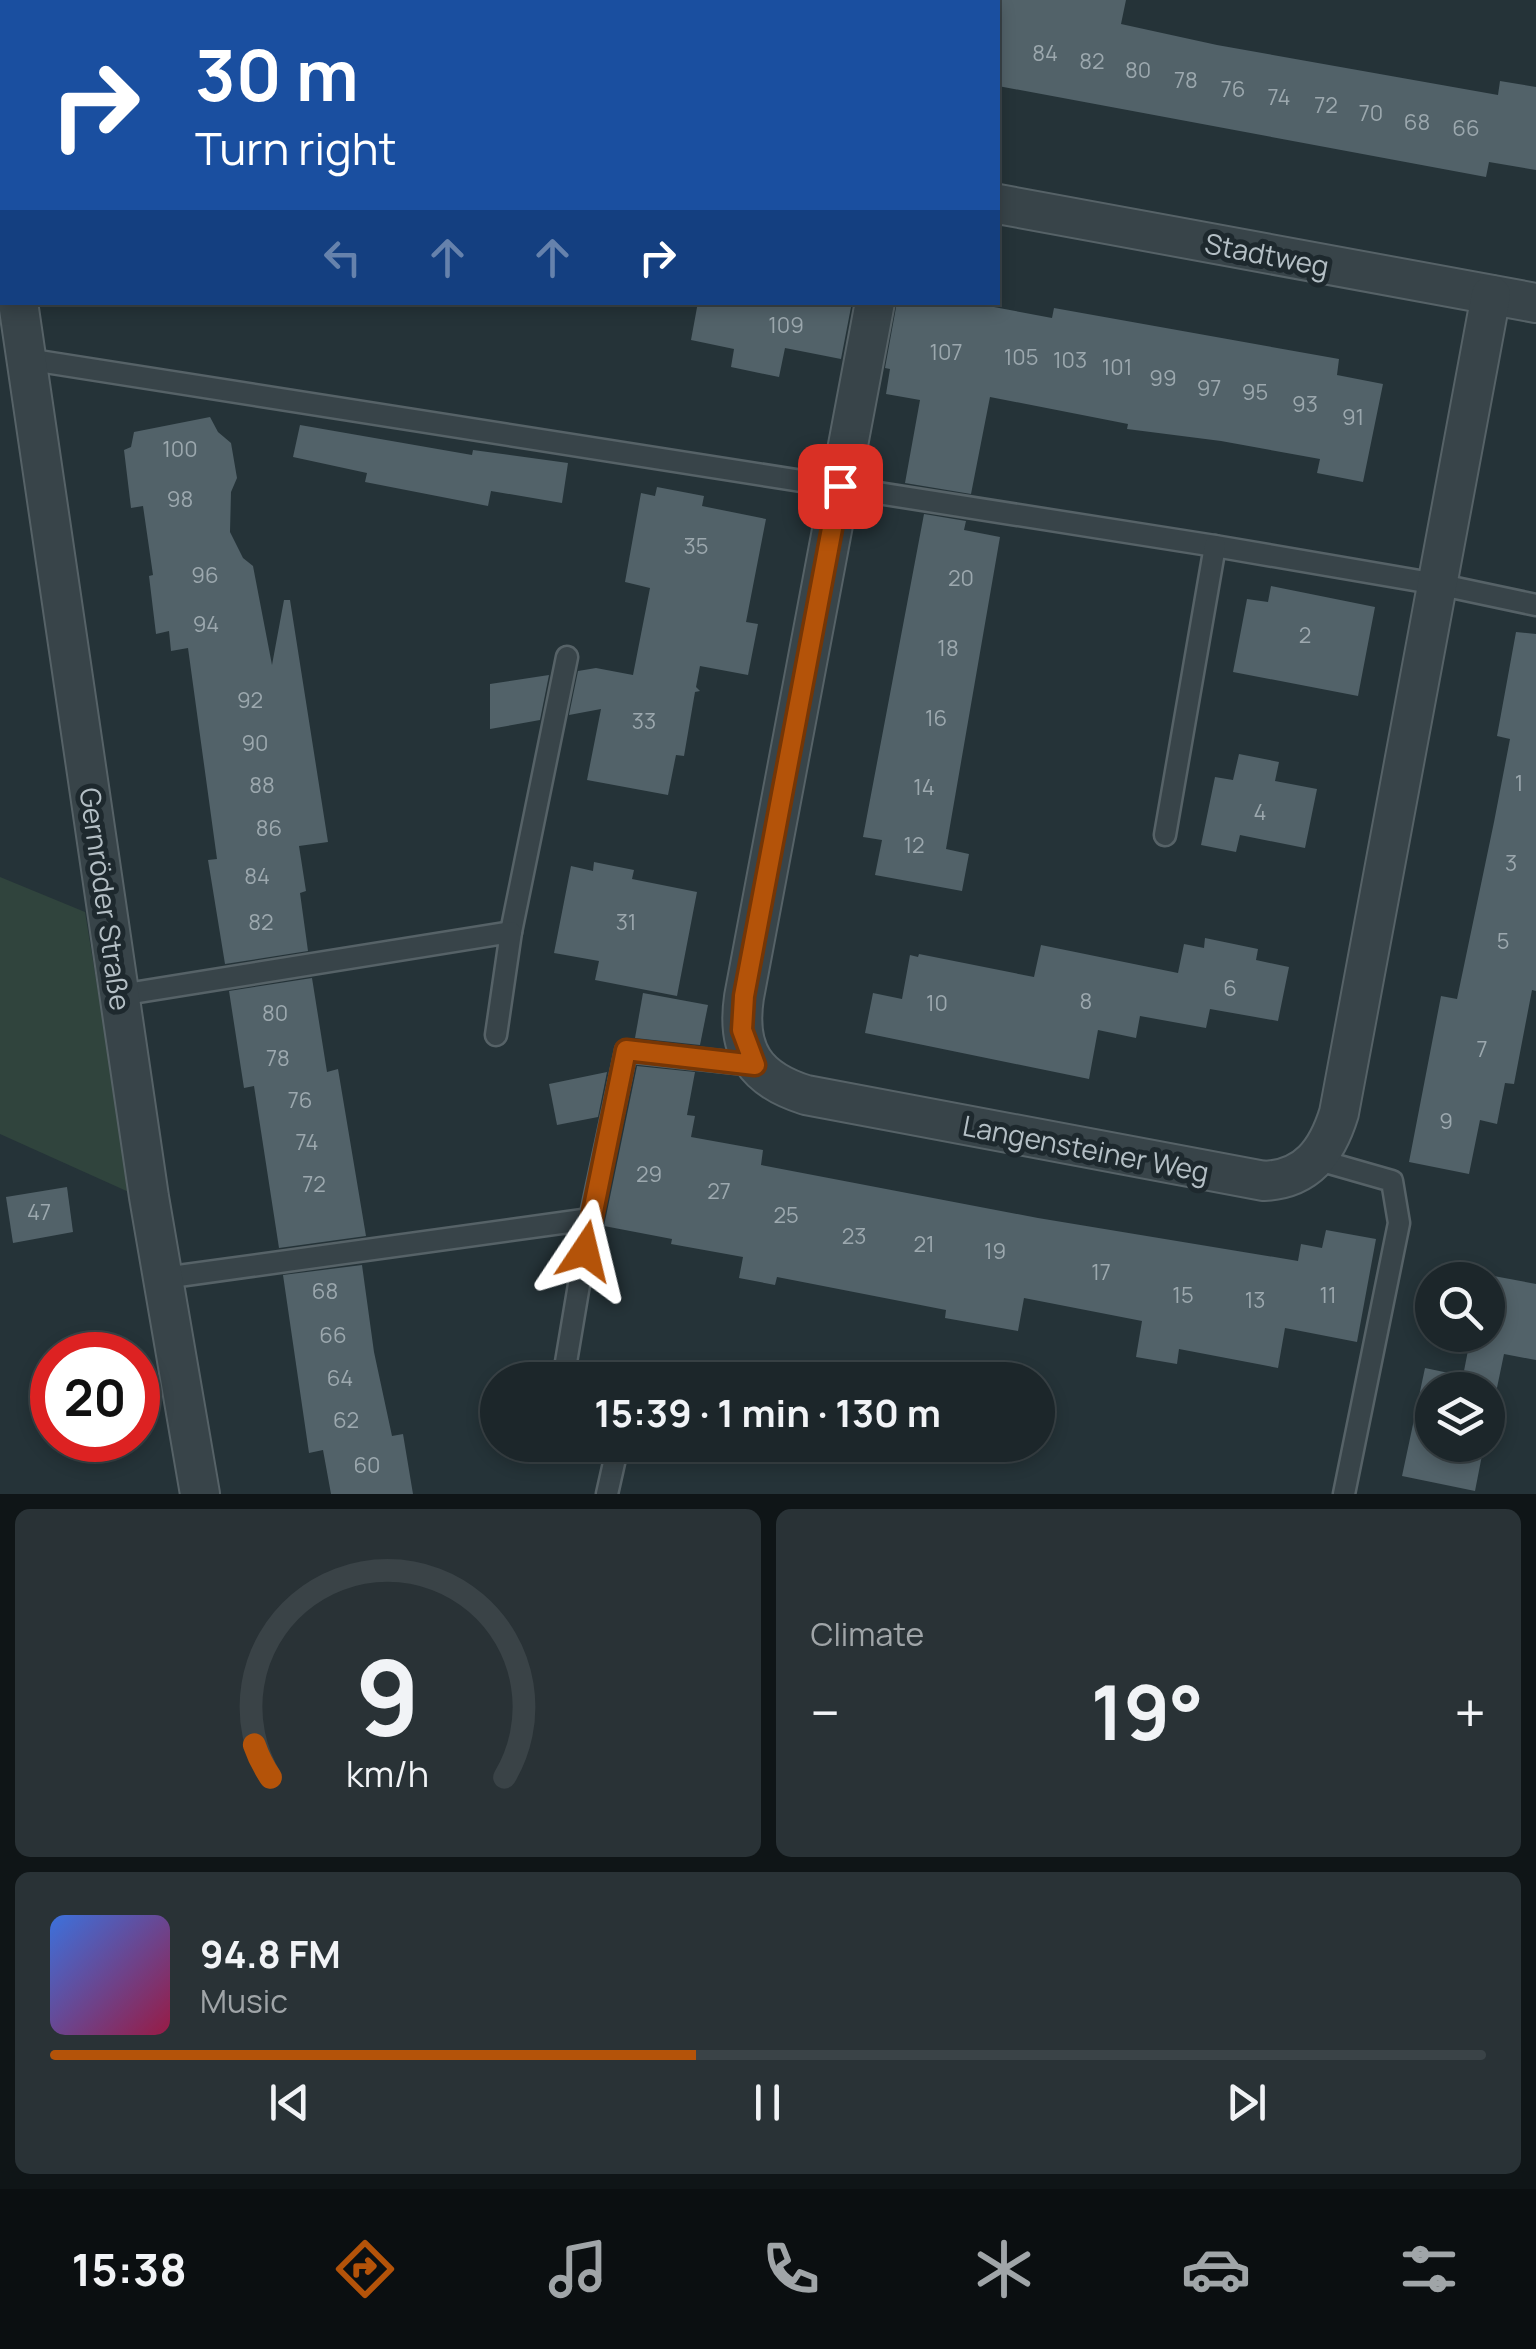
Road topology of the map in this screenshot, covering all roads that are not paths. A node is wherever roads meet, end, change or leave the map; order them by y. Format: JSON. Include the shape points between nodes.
{"nodes":[{"id":1,"x":1000,"y":204,"type":"edge"},
{"id":2,"x":1491,"y":296,"type":"junction"},
{"id":3,"x":1536,"y":303,"type":"edge"},
{"id":4,"x":18,"y":305,"type":"edge"},
{"id":5,"x":874,"y":305,"type":"edge"},
{"id":6,"x":26,"y":359,"type":"junction"},
{"id":7,"x":840,"y":486,"type":"junction"},
{"id":8,"x":1216,"y":546,"type":"junction"},
{"id":9,"x":1437,"y":584,"type":"junction"},
{"id":10,"x":1536,"y":605,"type":"edge"},
{"id":11,"x":566,"y":657,"type":"dead end"},
{"id":12,"x":1165,"y":835,"type":"dead end"},
{"id":13,"x":512,"y":932,"type":"junction"},
{"id":14,"x":120,"y":994,"type":"junction"},
{"id":15,"x":496,"y":1036,"type":"dead end"},
{"id":16,"x":755,"y":1065,"type":"junction"},
{"id":17,"x":1315,"y":1160,"type":"junction"},
{"id":18,"x":590,"y":1219,"type":"junction"},
{"id":19,"x":164,"y":1278,"type":"junction"},
{"id":20,"x":566,"y":1362,"type":"edge"},
{"id":21,"x":614,"y":1462,"type":"edge"},
{"id":22,"x":200,"y":1494,"type":"edge"},
{"id":23,"x":607,"y":1494,"type":"edge"},
{"id":24,"x":1344,"y":1494,"type":"edge"}],
"edges":[{"from":1,"to":2,"type":"street","name":"Stadtweg"},
{"from":2,"to":3,"type":"street","name":"Stadtweg"},
{"from":2,"to":9,"type":"street"},
{"from":4,"to":6,"type":"street","name":"Gernröder Straße"},
{"from":5,"to":7,"type":"street"},
{"from":6,"to":7,"type":"lane"},
{"from":6,"to":14,"type":"street","name":"Gernröder Straße"},
{"from":7,"to":8,"type":"lane"},
{"from":7,"to":16,"type":"street","via":[[744,996],[742,1030]]},
{"from":8,"to":9,"type":"lane"},
{"from":8,"to":12,"type":"lane"},
{"from":9,"to":10,"type":"lane"},
{"from":9,"to":17,"type":"street","via":[[1339,1113]]},
{"from":11,"to":13,"type":"lane"},
{"from":13,"to":14,"type":"lane"},
{"from":13,"to":15,"type":"lane"},
{"from":14,"to":19,"type":"street","name":"Gernröder Straße"},
{"from":16,"to":17,"type":"street","name":"Langensteiner Weg","via":[[780,1087],[806,1095],[1256,1180],[1288,1177]]},
{"from":16,"to":18,"type":"lane","via":[[626,1050]]},
{"from":17,"to":24,"type":"lane","via":[[1392,1182],[1399,1223]]},
{"from":18,"to":19,"type":"lane"},
{"from":18,"to":20,"type":"lane"},
{"from":19,"to":22,"type":"street","name":"Gernröder Straße"},
{"from":21,"to":23,"type":"lane"}]}
